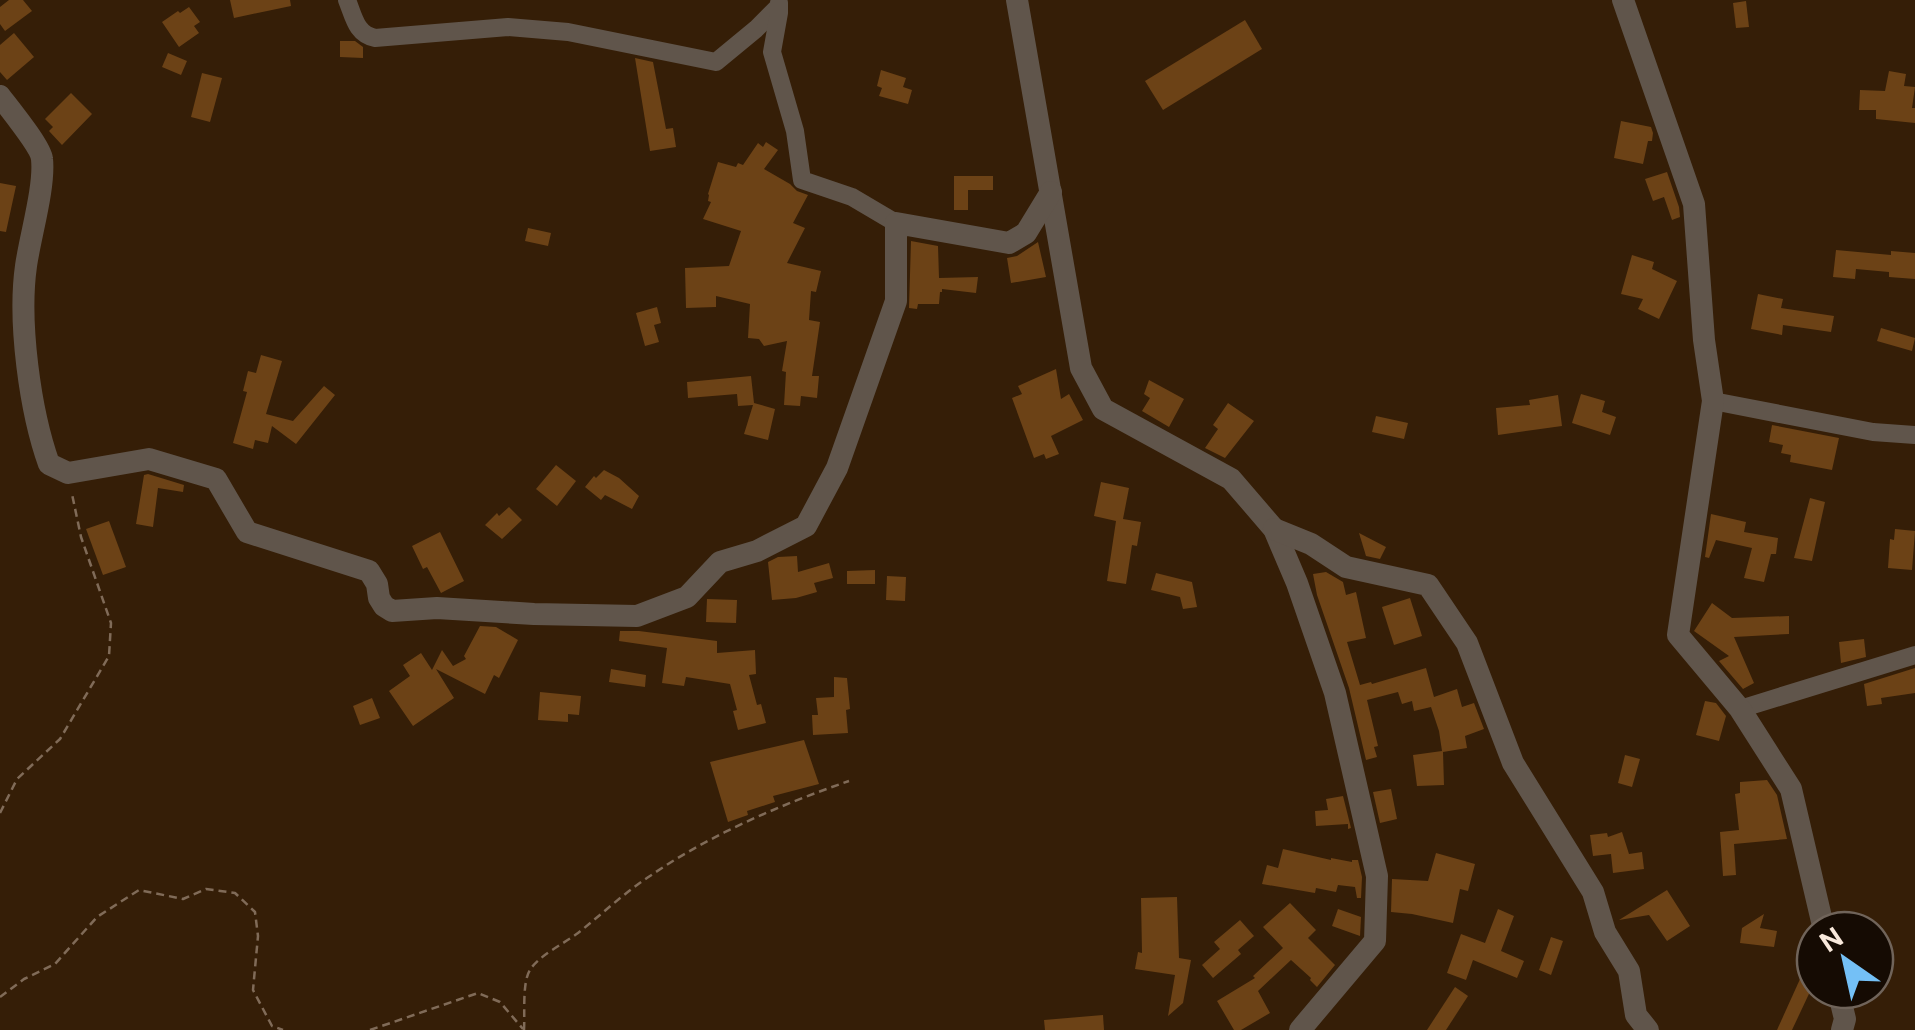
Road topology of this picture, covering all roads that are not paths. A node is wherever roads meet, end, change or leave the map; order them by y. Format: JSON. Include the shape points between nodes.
{"nodes":[{"id":1,"x":348,"y":0,"type":"edge"},
{"id":2,"x":1018,"y":0,"type":"edge"},
{"id":3,"x":1623,"y":0,"type":"edge"},
{"id":4,"x":778,"y":3,"type":"edge"},
{"id":5,"x":0,"y":96,"type":"edge"},
{"id":6,"x":1051,"y":192,"type":"junction"},
{"id":7,"x":896,"y":223,"type":"junction"},
{"id":8,"x":1713,"y":400,"type":"junction"},
{"id":9,"x":1915,"y":435,"type":"edge"},
{"id":10,"x":1274,"y":529,"type":"junction"},
{"id":11,"x":1915,"y":655,"type":"edge"},
{"id":12,"x":1740,"y":709,"type":"junction"},
{"id":13,"x":1819,"y":910,"type":"edge"},
{"id":14,"x":1300,"y":1030,"type":"edge"},
{"id":15,"x":1648,"y":1030,"type":"edge"}],
"edges":[{"from":1,"to":4,"type":"street","via":[[358,29],[375,38],[508,27],[568,32],[716,62]]},
{"from":2,"to":6,"type":"street"},
{"from":3,"to":8,"type":"street","via":[[1694,204]]},
{"from":4,"to":7,"type":"street","via":[[772,52],[802,180],[852,197]]},
{"from":5,"to":7,"type":"street","via":[[42,156],[23,319],[38,434],[49,464],[68,473],[149,459],[216,479],[248,532],[369,571],[392,612],[637,616],[687,597],[720,562],[806,526],[837,468],[896,301]]},
{"from":6,"to":7,"type":"street","via":[[1026,233],[1009,243]]},
{"from":6,"to":10,"type":"street","via":[[1081,368],[1103,410],[1231,479]]},
{"from":8,"to":9,"type":"street"},
{"from":8,"to":12,"type":"street","via":[[1678,635]]},
{"from":10,"to":14,"type":"street","via":[[1335,692],[1377,876],[1375,941]]},
{"from":10,"to":15,"type":"street","via":[[1346,567],[1428,585],[1467,643],[1513,763],[1593,892],[1604,932],[1629,971],[1636,1015]]},
{"from":11,"to":12,"type":"street"},
{"from":12,"to":13,"type":"street","via":[[1791,789]]}]}
